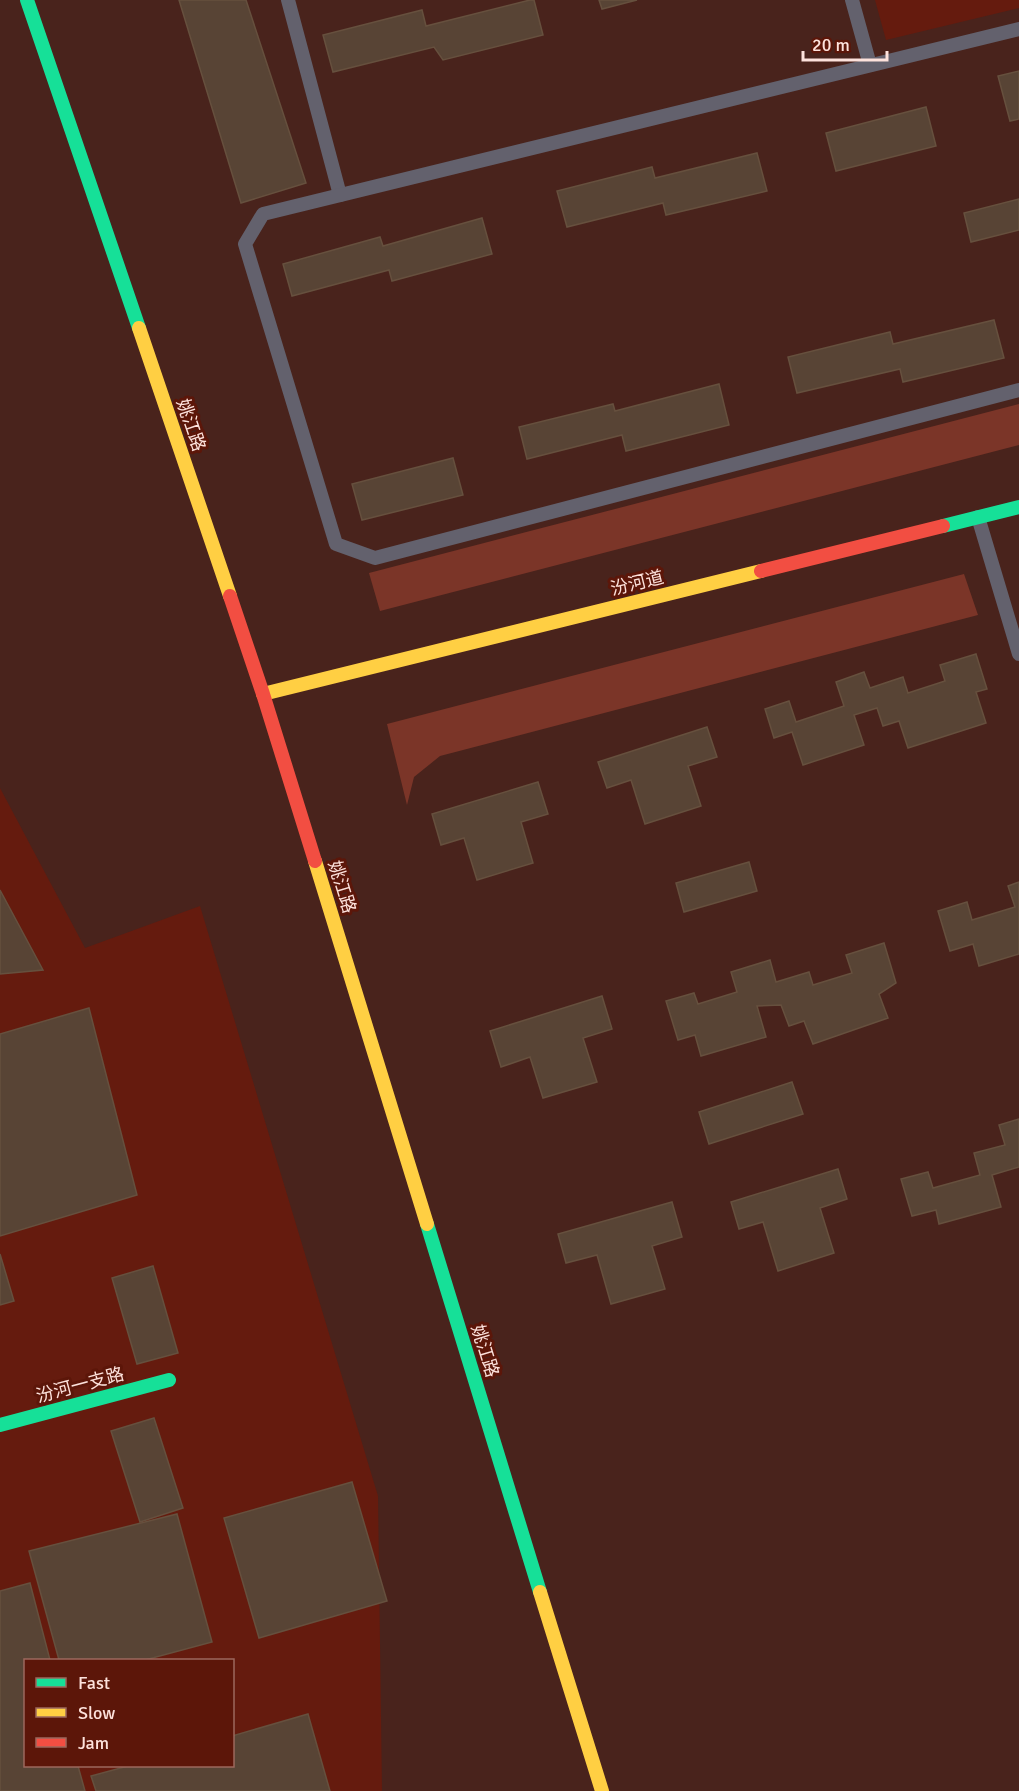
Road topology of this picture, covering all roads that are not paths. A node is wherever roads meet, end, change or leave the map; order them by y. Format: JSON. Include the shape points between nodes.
{"nodes":[{"id":1,"x":27,"y":0,"type":"edge"},
{"id":2,"x":288,"y":0,"type":"edge"},
{"id":3,"x":852,"y":0,"type":"edge"},
{"id":4,"x":1019,"y":29,"type":"edge"},
{"id":5,"x":870,"y":65,"type":"junction"},
{"id":6,"x":340,"y":195,"type":"junction"},
{"id":7,"x":1019,"y":390,"type":"edge"},
{"id":8,"x":1019,"y":507,"type":"edge"},
{"id":9,"x":978,"y":518,"type":"junction"},
{"id":10,"x":1019,"y":654,"type":"edge"},
{"id":11,"x":263,"y":694,"type":"junction"},
{"id":12,"x":169,"y":1380,"type":"dead end"},
{"id":13,"x":0,"y":1425,"type":"edge"},
{"id":14,"x":602,"y":1791,"type":"edge"}],
"edges":[{"from":1,"to":11,"type":"main road","name":"姚江路"},
{"from":2,"to":6,"type":"lane"},
{"from":3,"to":5,"type":"lane"},
{"from":4,"to":5,"type":"lane"},
{"from":5,"to":6,"type":"lane"},
{"from":6,"to":7,"type":"lane","via":[[263,214],[245,244],[336,544],[375,558]]},
{"from":8,"to":9,"type":"main road","name":"汾河道"},
{"from":9,"to":10,"type":"lane"},
{"from":9,"to":11,"type":"main road","name":"汾河道"},
{"from":11,"to":14,"type":"main road","name":"姚江路"},
{"from":12,"to":13,"type":"main road","name":"汾河一支路"}]}
